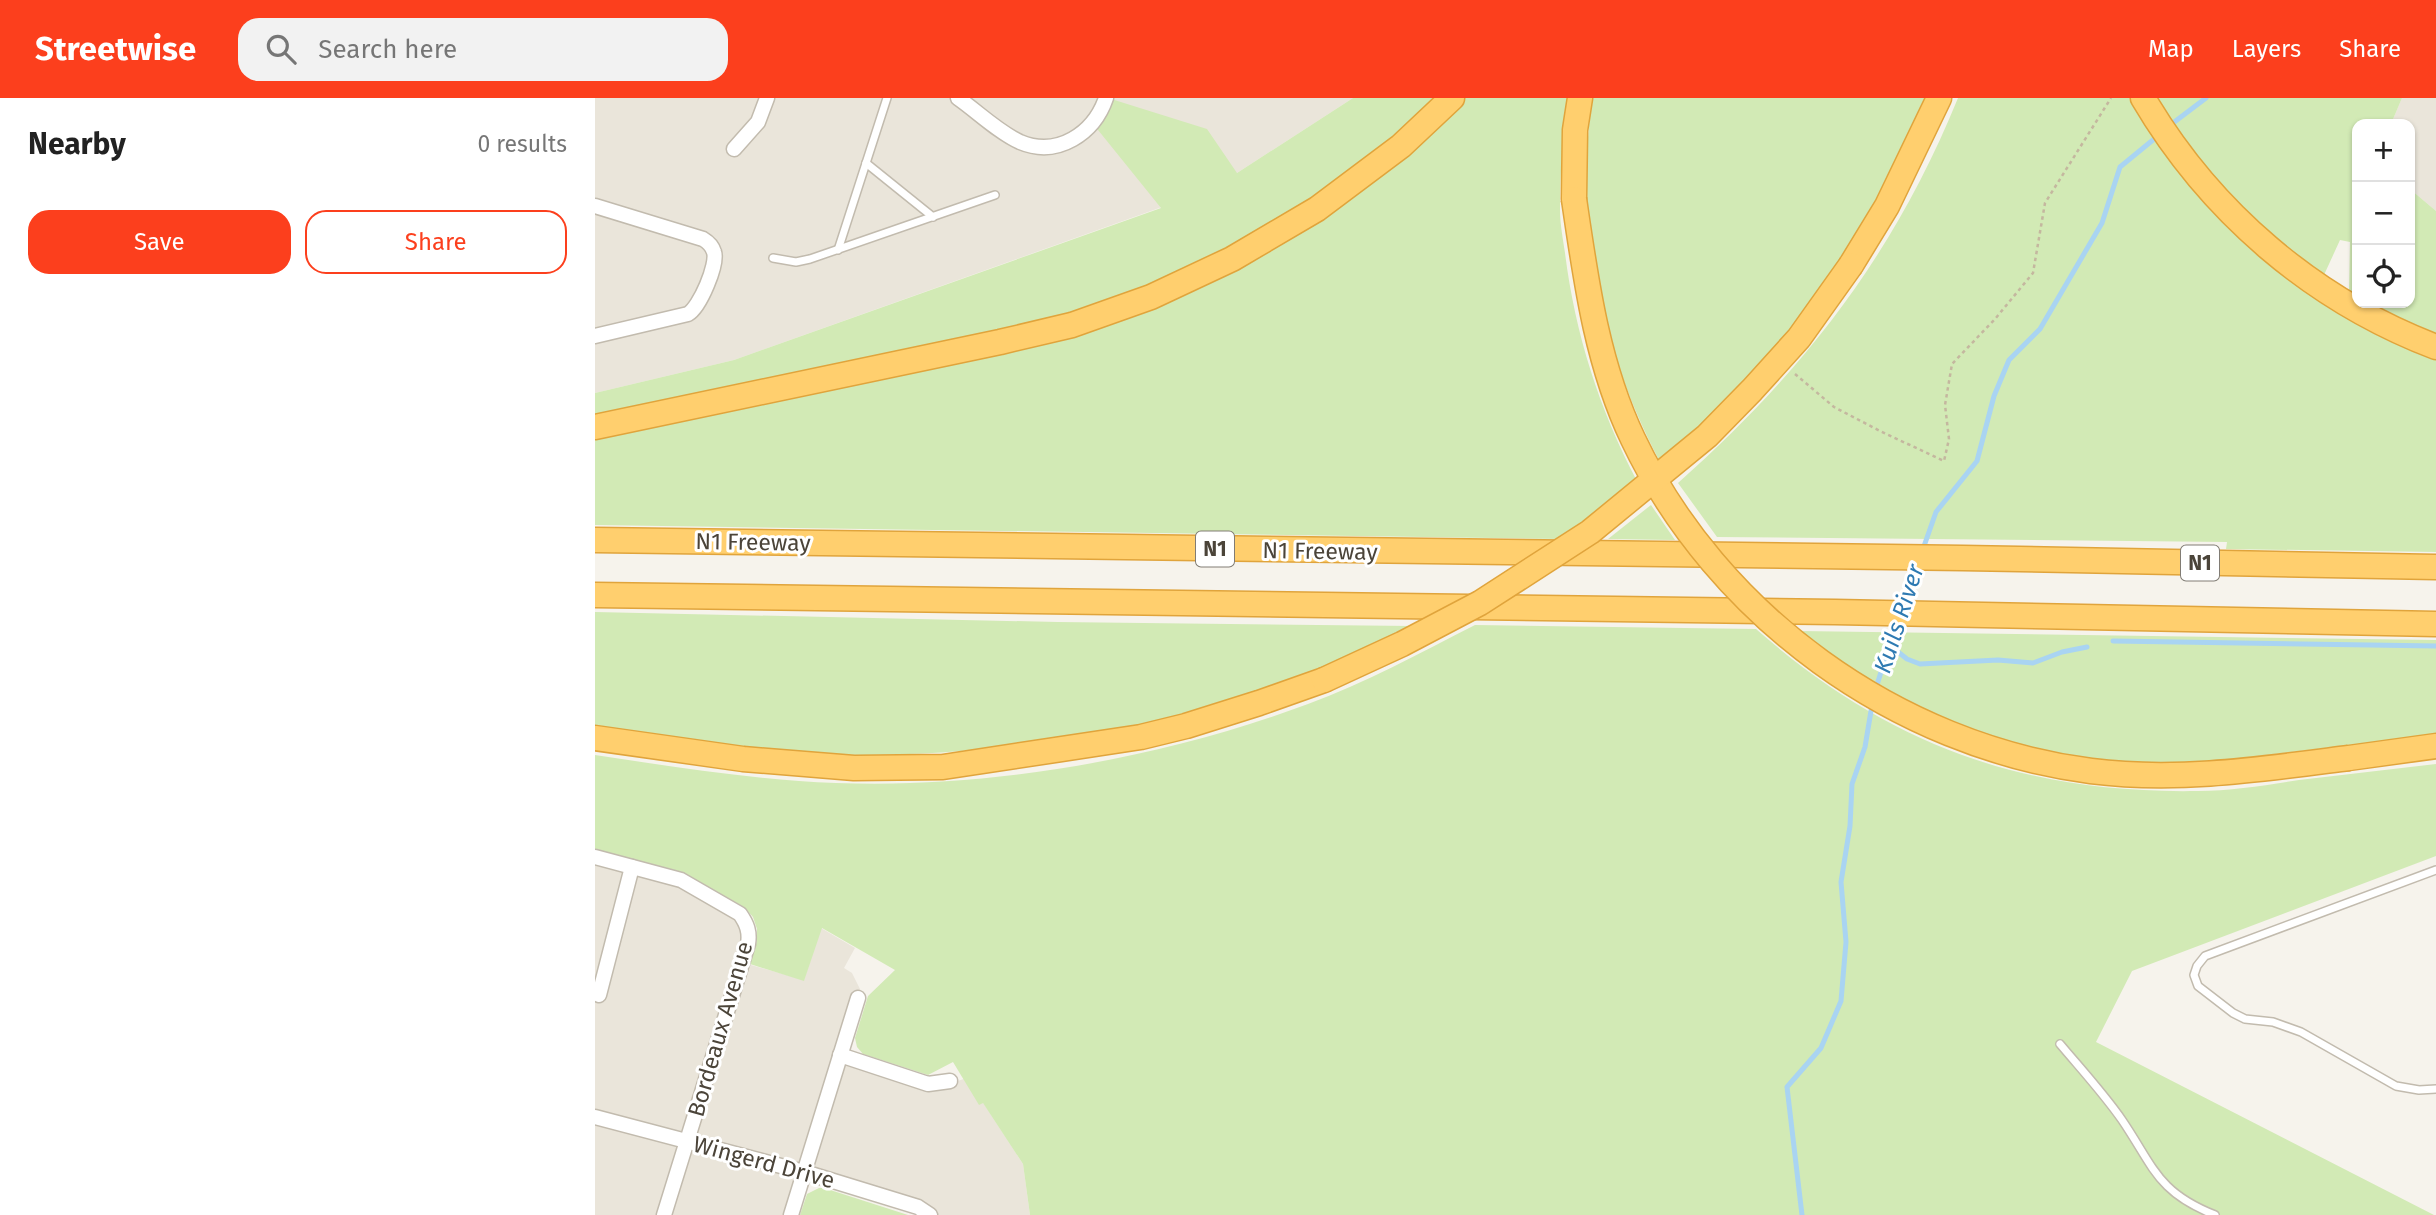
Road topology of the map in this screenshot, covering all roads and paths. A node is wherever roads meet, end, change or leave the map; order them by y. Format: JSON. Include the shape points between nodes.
{"nodes":[{"id":1,"x":767,"y":98,"type":"edge"},
{"id":2,"x":887,"y":98,"type":"edge"},
{"id":3,"x":958,"y":98,"type":"edge"},
{"id":4,"x":1106,"y":98,"type":"edge"},
{"id":5,"x":1453,"y":98,"type":"edge"},
{"id":6,"x":1580,"y":98,"type":"edge"},
{"id":7,"x":1939,"y":98,"type":"edge"},
{"id":8,"x":2111,"y":98,"type":"edge"},
{"id":9,"x":2143,"y":98,"type":"edge"},
{"id":10,"x":734,"y":149,"type":"dead end"},
{"id":11,"x":866,"y":163,"type":"junction"},
{"id":12,"x":995,"y":195,"type":"dead end"},
{"id":13,"x":595,"y":206,"type":"edge"},
{"id":14,"x":933,"y":217,"type":"junction"},
{"id":15,"x":838,"y":250,"type":"junction"},
{"id":16,"x":773,"y":258,"type":"dead end"},
{"id":17,"x":595,"y":336,"type":"edge"},
{"id":18,"x":2436,"y":347,"type":"edge"},
{"id":19,"x":1792,"y":372,"type":"dead end"},
{"id":20,"x":595,"y":427,"type":"edge"},
{"id":21,"x":595,"y":540,"type":"edge"},
{"id":22,"x":2436,"y":567,"type":"edge"},
{"id":23,"x":595,"y":595,"type":"edge"},
{"id":24,"x":2436,"y":624,"type":"edge"},
{"id":25,"x":595,"y":738,"type":"edge"},
{"id":26,"x":2436,"y":746,"type":"edge"},
{"id":27,"x":595,"y":857,"type":"edge"},
{"id":28,"x":632,"y":867,"type":"junction"},
{"id":29,"x":2436,"y":870,"type":"edge"},
{"id":30,"x":599,"y":995,"type":"dead end"},
{"id":31,"x":858,"y":998,"type":"dead end"},
{"id":32,"x":2060,"y":1044,"type":"dead end"},
{"id":33,"x":840,"y":1055,"type":"junction"},
{"id":34,"x":950,"y":1081,"type":"dead end"},
{"id":35,"x":2436,"y":1089,"type":"edge"},
{"id":36,"x":595,"y":1117,"type":"edge"},
{"id":37,"x":687,"y":1141,"type":"junction"},
{"id":38,"x":804,"y":1172,"type":"junction"},
{"id":39,"x":664,"y":1215,"type":"edge"},
{"id":40,"x":791,"y":1215,"type":"edge"},
{"id":41,"x":930,"y":1215,"type":"edge"},
{"id":42,"x":2215,"y":1215,"type":"edge"}],
"edges":[{"from":1,"to":10,"type":"street","via":[[758,122]]},
{"from":2,"to":11,"type":"lane"},
{"from":3,"to":4,"type":"street","via":[[1020,142],[1043,147],[1063,144],[1089,128]]},
{"from":5,"to":20,"type":"highway","via":[[1401,146],[1317,209],[1232,259],[1151,297],[1072,325],[1000,342]]},
{"from":6,"to":26,"type":"highway","bridge":true,"via":[[1574,199],[1595,324],[1633,438],[1670,506],[1719,569],[1771,623],[1822,664],[1954,734],[2052,765],[2178,776],[2223,774]]},
{"from":7,"to":25,"type":"highway","bridge":true,"via":[[1887,206],[1851,265],[1799,338],[1707,436],[1590,532],[1480,603],[1402,645],[1324,680],[1142,737],[943,767],[854,768],[743,759]]},
{"from":8,"to":19,"type":"path","via":[[2045,203],[2033,273],[1952,364],[1945,405],[1949,439],[1944,461],[1834,407]]},
{"from":9,"to":18,"type":"highway","via":[[2165,136],[2257,239],[2344,303]]},
{"from":11,"to":14,"type":"lane"},
{"from":11,"to":15,"type":"lane"},
{"from":12,"to":14,"type":"lane"},
{"from":13,"to":17,"type":"street","via":[[703,239],[712,247],[715,259],[699,305],[688,314]]},
{"from":14,"to":15,"type":"lane"},
{"from":15,"to":16,"type":"lane","via":[[796,262]]},
{"from":21,"to":22,"type":"highway","name":"N1 Freeway","number":"N1"},
{"from":23,"to":24,"type":"highway"},
{"from":27,"to":28,"type":"street","name":"Bordeaux Avenue"},
{"from":28,"to":30,"type":"street"},
{"from":28,"to":37,"type":"street","name":"Bordeaux Avenue","via":[[681,880],[731,908],[746,922],[749,934]]},
{"from":29,"to":35,"type":"lane","via":[[2206,956],[2194,975],[2209,997],[2245,1019],[2301,1032],[2396,1086]]},
{"from":31,"to":33,"type":"street"},
{"from":32,"to":42,"type":"lane","via":[[2121,1119],[2158,1179],[2175,1194]]},
{"from":33,"to":34,"type":"street","via":[[927,1084]]},
{"from":33,"to":38,"type":"street"},
{"from":36,"to":37,"type":"street","name":"Wingerd Drive"},
{"from":37,"to":38,"type":"street","name":"Wingerd Drive"},
{"from":37,"to":39,"type":"street","name":"Bordeaux Avenue"},
{"from":38,"to":40,"type":"street"},
{"from":38,"to":41,"type":"street","name":"Wingerd Drive","via":[[918,1207]]}]}
